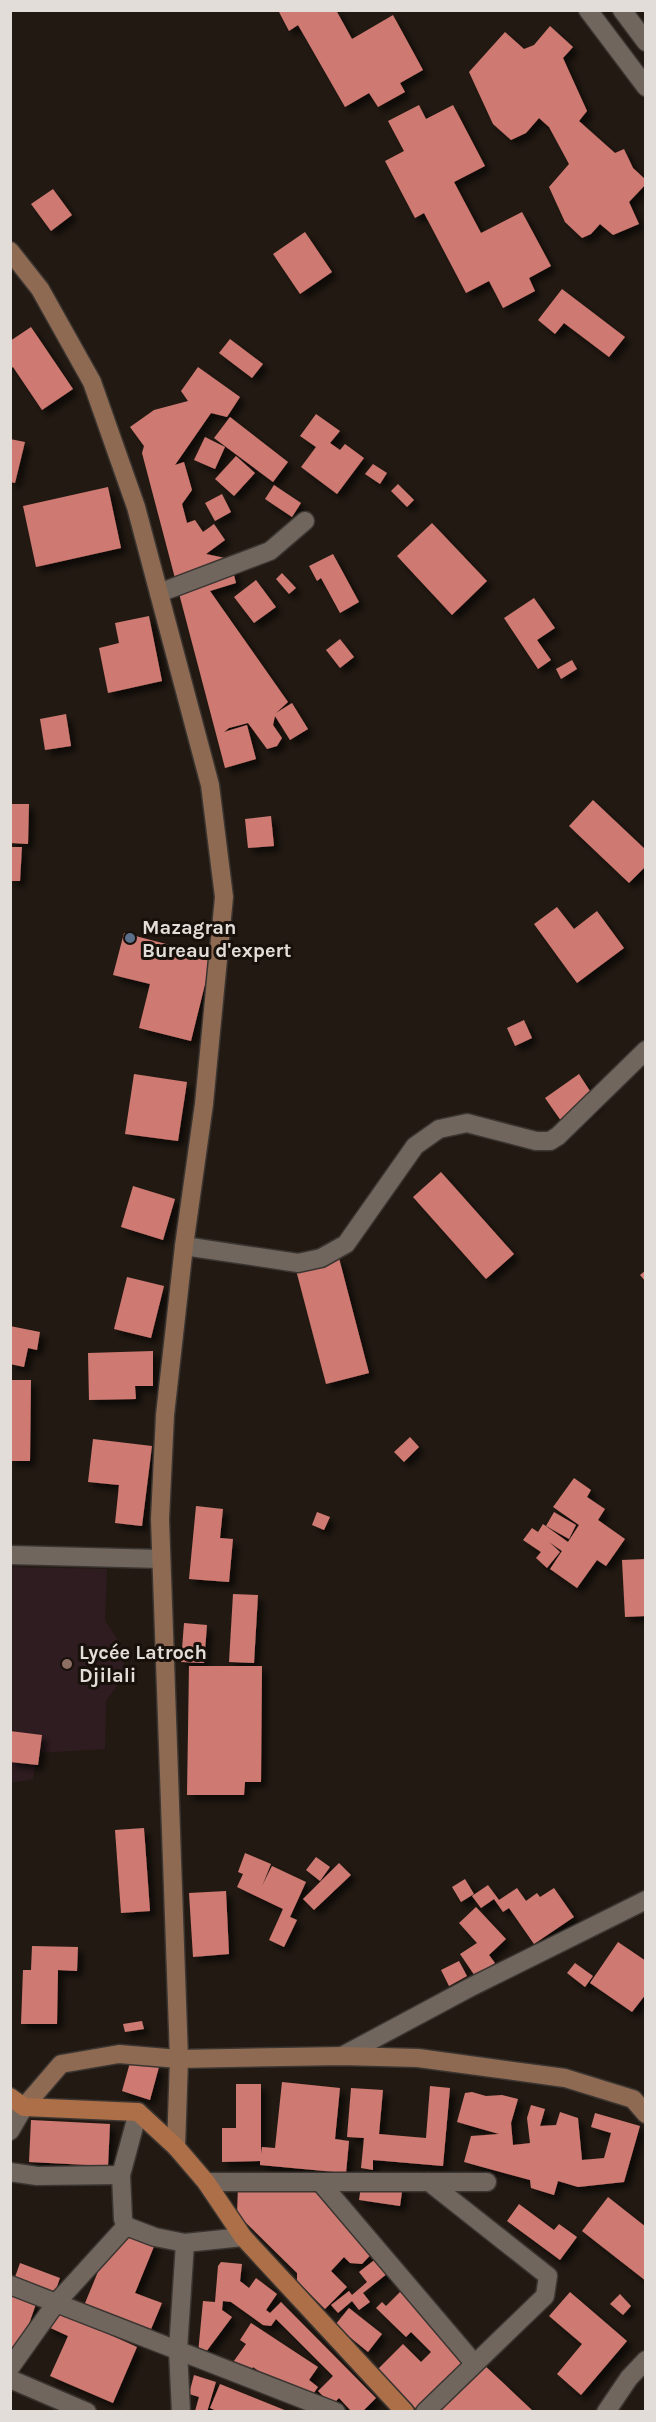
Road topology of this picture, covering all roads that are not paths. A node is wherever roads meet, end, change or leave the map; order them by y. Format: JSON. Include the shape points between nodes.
{"nodes":[{"id":1,"x":588,"y":10,"type":"edge"},
{"id":2,"x":622,"y":10,"type":"edge"},
{"id":3,"x":645,"y":42,"type":"edge"},
{"id":4,"x":645,"y":87,"type":"edge"},
{"id":5,"x":10,"y":251,"type":"edge"},
{"id":6,"x":305,"y":521,"type":"dead end"},
{"id":7,"x":159,"y":593,"type":"junction"},
{"id":8,"x":645,"y":1050,"type":"edge"},
{"id":9,"x":184,"y":1246,"type":"junction"},
{"id":10,"x":10,"y":1555,"type":"edge"},
{"id":11,"x":161,"y":1559,"type":"junction"},
{"id":12,"x":645,"y":1900,"type":"edge"},
{"id":13,"x":342,"y":2055,"type":"junction"},
{"id":14,"x":179,"y":2059,"type":"junction"},
{"id":15,"x":17,"y":2102,"type":"edge"},
{"id":16,"x":138,"y":2112,"type":"junction"},
{"id":17,"x":645,"y":2114,"type":"edge"},
{"id":18,"x":10,"y":2131,"type":"edge"},
{"id":19,"x":176,"y":2147,"type":"junction"},
{"id":20,"x":10,"y":2172,"type":"edge"},
{"id":21,"x":121,"y":2175,"type":"junction"},
{"id":22,"x":206,"y":2182,"type":"junction"},
{"id":23,"x":429,"y":2182,"type":"junction"},
{"id":24,"x":487,"y":2182,"type":"dead end"},
{"id":25,"x":321,"y":2183,"type":"junction"},
{"id":26,"x":126,"y":2226,"type":"junction"},
{"id":27,"x":243,"y":2237,"type":"junction"},
{"id":28,"x":186,"y":2243,"type":"junction"},
{"id":29,"x":10,"y":2285,"type":"edge"},
{"id":30,"x":56,"y":2303,"type":"junction"},
{"id":31,"x":178,"y":2350,"type":"junction"},
{"id":32,"x":645,"y":2360,"type":"edge"},
{"id":33,"x":474,"y":2363,"type":"junction"},
{"id":34,"x":10,"y":2368,"type":"edge"},
{"id":35,"x":10,"y":2379,"type":"edge"},
{"id":36,"x":87,"y":2412,"type":"edge"},
{"id":37,"x":181,"y":2412,"type":"edge"},
{"id":38,"x":336,"y":2412,"type":"edge"},
{"id":39,"x":405,"y":2412,"type":"edge"},
{"id":40,"x":425,"y":2412,"type":"edge"},
{"id":41,"x":606,"y":2412,"type":"edge"}],
"edges":[{"from":1,"to":4,"type":"street"},
{"from":2,"to":3,"type":"street"},
{"from":5,"to":7,"type":"main road","via":[[40,289],[92,382],[136,507]]},
{"from":6,"to":7,"type":"street","via":[[270,551]]},
{"from":7,"to":9,"type":"main road","via":[[210,785],[224,897],[204,1104]]},
{"from":8,"to":9,"type":"street","via":[[550,1141],[467,1123],[439,1129],[415,1146],[346,1244],[321,1258],[298,1263]]},
{"from":9,"to":11,"type":"main road","via":[[165,1415]]},
{"from":10,"to":11,"type":"street"},
{"from":11,"to":14,"type":"main road"},
{"from":12,"to":13,"type":"street"},
{"from":13,"to":14,"type":"main road"},
{"from":13,"to":17,"type":"main road","via":[[418,2058],[565,2078],[633,2099]]},
{"from":14,"to":15,"type":"main road","via":[[119,2054],[61,2064]]},
{"from":14,"to":19,"type":"main road"},
{"from":15,"to":16,"type":"main road"},
{"from":15,"to":18,"type":"street"},
{"from":16,"to":19,"type":"main road"},
{"from":16,"to":21,"type":"street"},
{"from":19,"to":22,"type":"main road"},
{"from":20,"to":21,"type":"street","via":[[36,2176]]},
{"from":21,"to":26,"type":"street"},
{"from":22,"to":25,"type":"street"},
{"from":22,"to":27,"type":"main road"},
{"from":23,"to":24,"type":"street"},
{"from":23,"to":25,"type":"street"},
{"from":23,"to":33,"type":"street","via":[[548,2276],[545,2296]]},
{"from":25,"to":33,"type":"street"},
{"from":26,"to":28,"type":"street"},
{"from":26,"to":30,"type":"street"},
{"from":27,"to":28,"type":"street"},
{"from":27,"to":39,"type":"main road"},
{"from":28,"to":31,"type":"street"},
{"from":29,"to":30,"type":"street"},
{"from":30,"to":31,"type":"street"},
{"from":30,"to":34,"type":"street"},
{"from":31,"to":37,"type":"street"},
{"from":31,"to":38,"type":"street"},
{"from":32,"to":41,"type":"street"},
{"from":33,"to":40,"type":"street"},
{"from":35,"to":36,"type":"street"}]}
